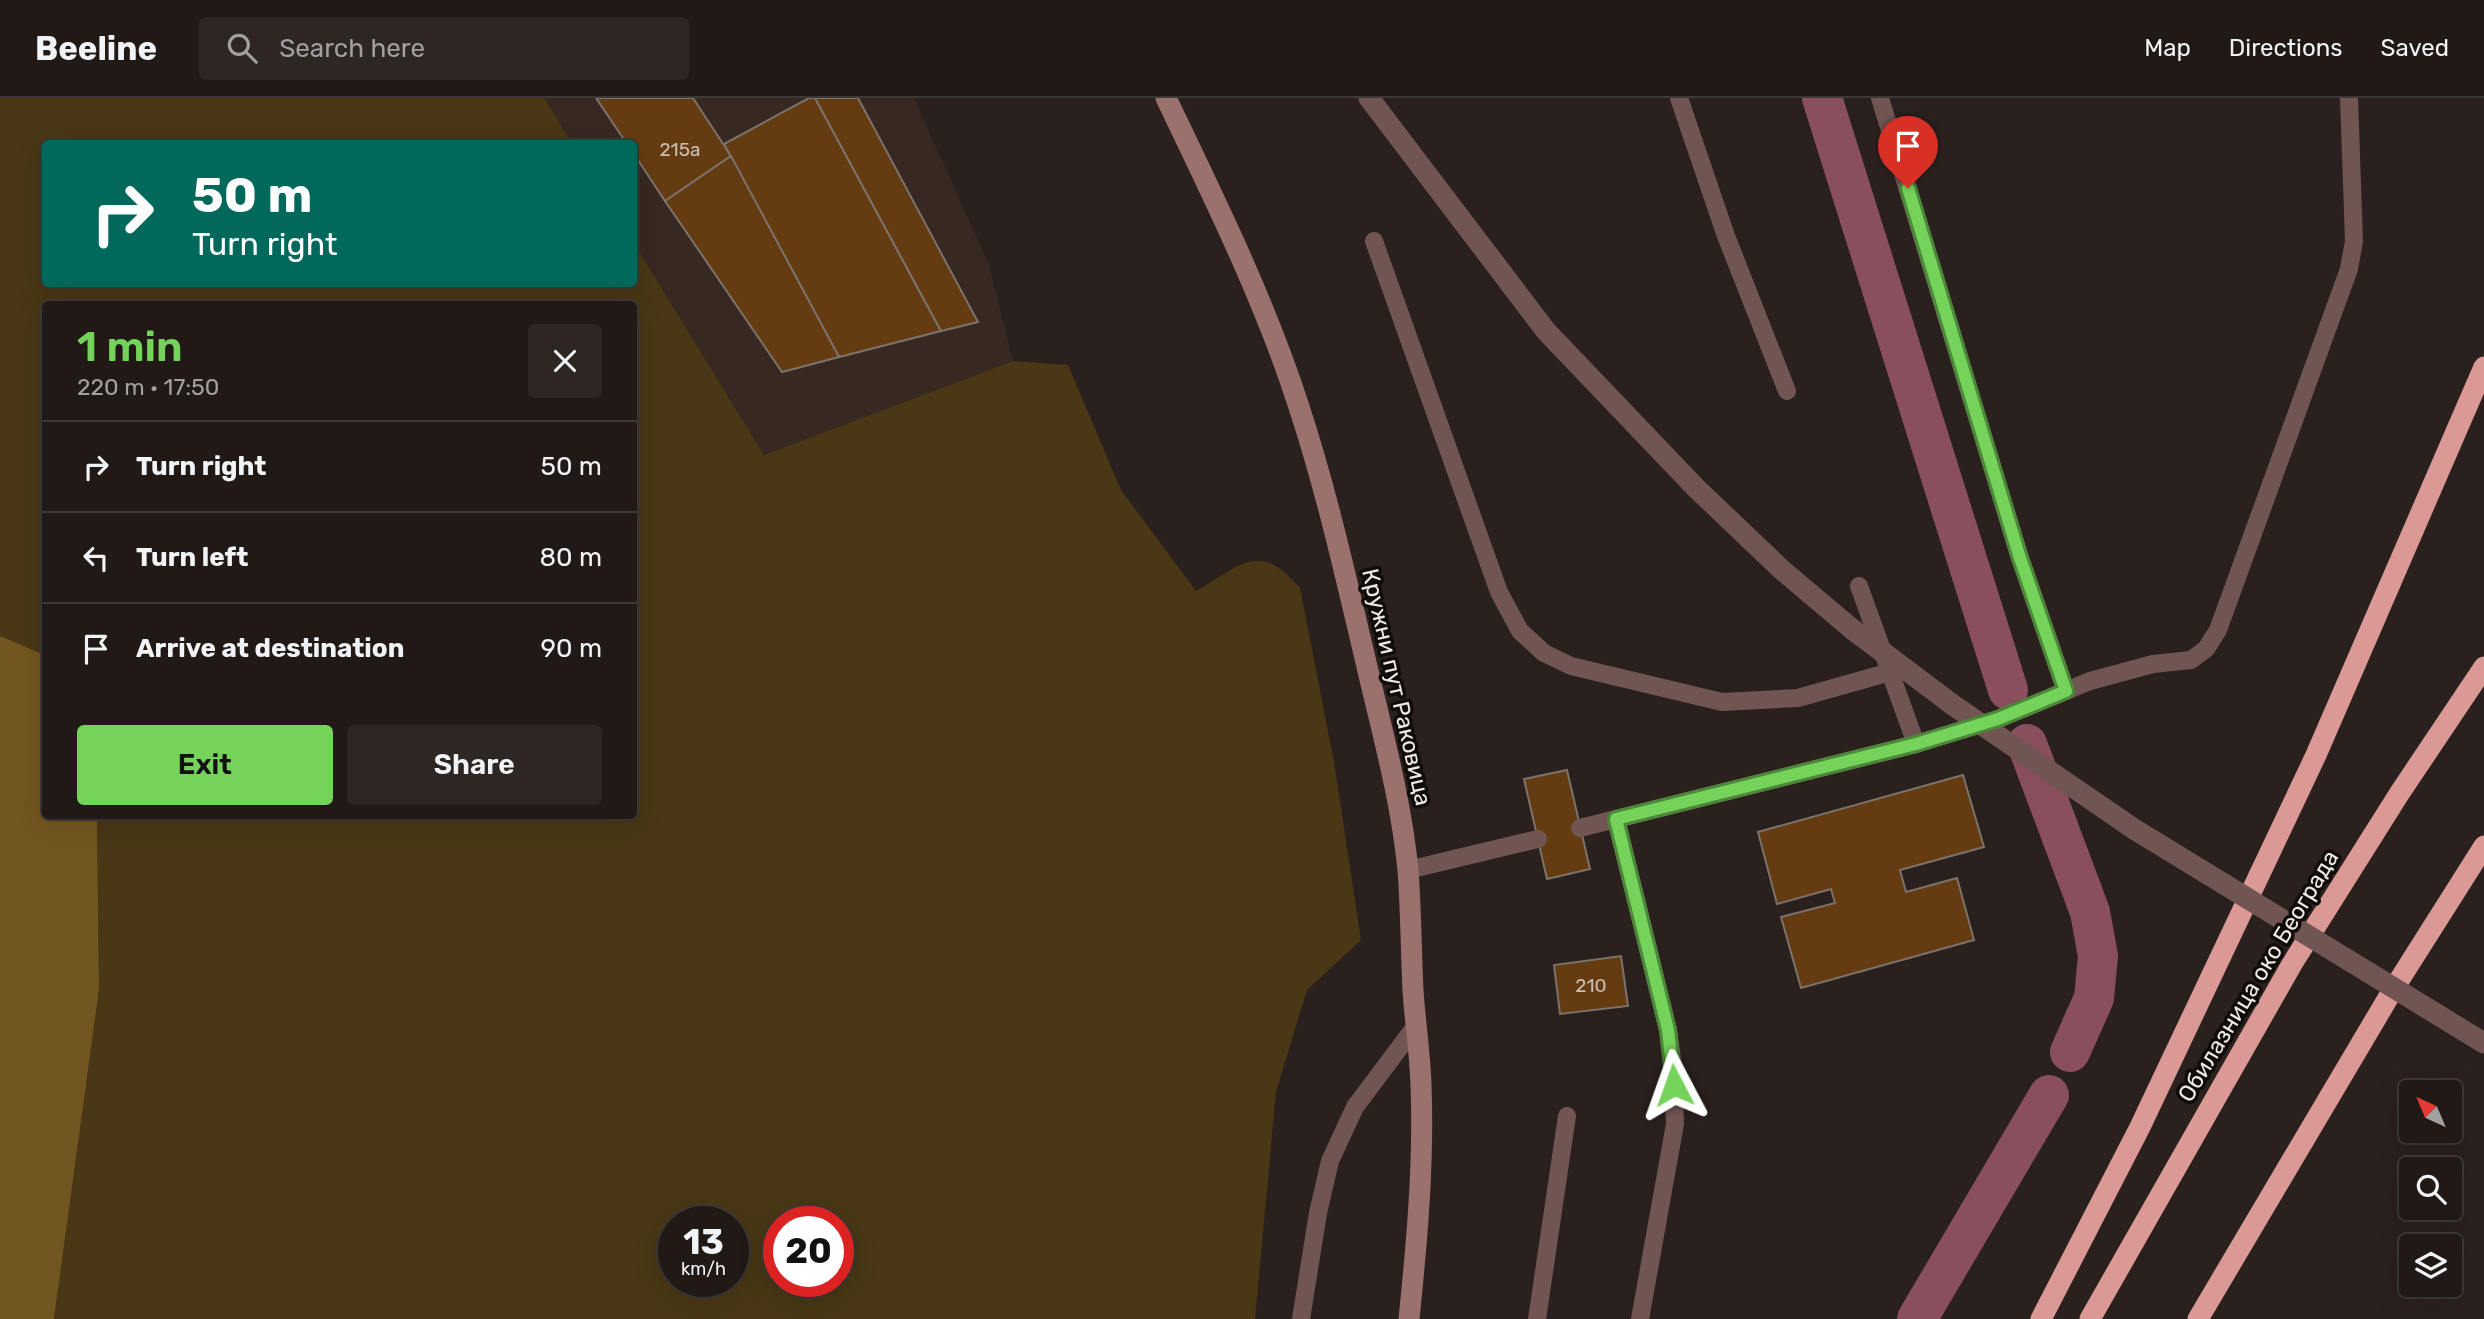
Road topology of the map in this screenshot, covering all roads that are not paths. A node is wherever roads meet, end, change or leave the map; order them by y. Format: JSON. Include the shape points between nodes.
{"nodes":[{"id":1,"x":1166,"y":98,"type":"edge"},
{"id":2,"x":1369,"y":98,"type":"edge"},
{"id":3,"x":1679,"y":98,"type":"edge"},
{"id":4,"x":1880,"y":98,"type":"edge"},
{"id":5,"x":2349,"y":98,"type":"edge"},
{"id":6,"x":1374,"y":241,"type":"dead end"},
{"id":7,"x":2484,"y":367,"type":"edge"},
{"id":8,"x":1787,"y":391,"type":"dead end"},
{"id":9,"x":1859,"y":586,"type":"dead end"},
{"id":10,"x":2484,"y":667,"type":"edge"},
{"id":11,"x":1890,"y":672,"type":"junction"},
{"id":12,"x":2066,"y":691,"type":"junction"},
{"id":13,"x":1916,"y":744,"type":"junction"},
{"id":14,"x":1616,"y":819,"type":"junction"},
{"id":15,"x":1580,"y":828,"type":"dead end"},
{"id":16,"x":1538,"y":839,"type":"dead end"},
{"id":17,"x":2484,"y":846,"type":"edge"},
{"id":18,"x":1408,"y":870,"type":"junction"},
{"id":19,"x":1415,"y":1027,"type":"junction"},
{"id":20,"x":2484,"y":1044,"type":"edge"},
{"id":21,"x":1567,"y":1116,"type":"dead end"},
{"id":22,"x":1301,"y":1319,"type":"edge"},
{"id":23,"x":1409,"y":1319,"type":"edge"},
{"id":24,"x":1536,"y":1319,"type":"edge"},
{"id":25,"x":1640,"y":1319,"type":"edge"},
{"id":26,"x":2041,"y":1319,"type":"edge"},
{"id":27,"x":2091,"y":1319,"type":"edge"},
{"id":28,"x":2198,"y":1319,"type":"edge"}],
"edges":[{"from":1,"to":18,"type":"main road","name":"Кружни пут Раковица","via":[[1262,310],[1298,405],[1382,730]]},
{"from":2,"to":20,"type":"street","bridge":true,"via":[[1546,331],[1696,488],[1782,570],[1953,705],[2134,829]]},
{"from":3,"to":8,"type":"lane","via":[[1726,236]]},
{"from":4,"to":12,"type":"lane","via":[[2019,555]]},
{"from":5,"to":12,"type":"lane","via":[[2354,241],[2349,269],[2218,631],[2191,660],[2153,664]]},
{"from":6,"to":11,"type":"lane","via":[[1499,592],[1520,631],[1544,653],[1571,666],[1723,702],[1798,698]]},
{"from":7,"to":26,"type":"highway","via":[[2316,755],[2140,1127]]},
{"from":9,"to":11,"type":"lane"},
{"from":10,"to":27,"type":"highway","name":"Обилазница око Београда","via":[[2292,964]]},
{"from":11,"to":13,"type":"lane"},
{"from":12,"to":13,"type":"lane","via":[[1998,719]]},
{"from":13,"to":14,"type":"lane"},
{"from":14,"to":15,"type":"lane"},
{"from":14,"to":25,"type":"lane","via":[[1673,1065],[1675,1124]]},
{"from":16,"to":18,"type":"lane"},
{"from":17,"to":28,"type":"highway","via":[[2390,993]]},
{"from":18,"to":19,"type":"main road","name":"Кружни пут Раковица"},
{"from":19,"to":22,"type":"lane","via":[[1355,1107],[1330,1161]]},
{"from":19,"to":23,"type":"main road","name":"Кружни пут Раковица","via":[[1422,1158]]},
{"from":21,"to":24,"type":"lane"}]}
